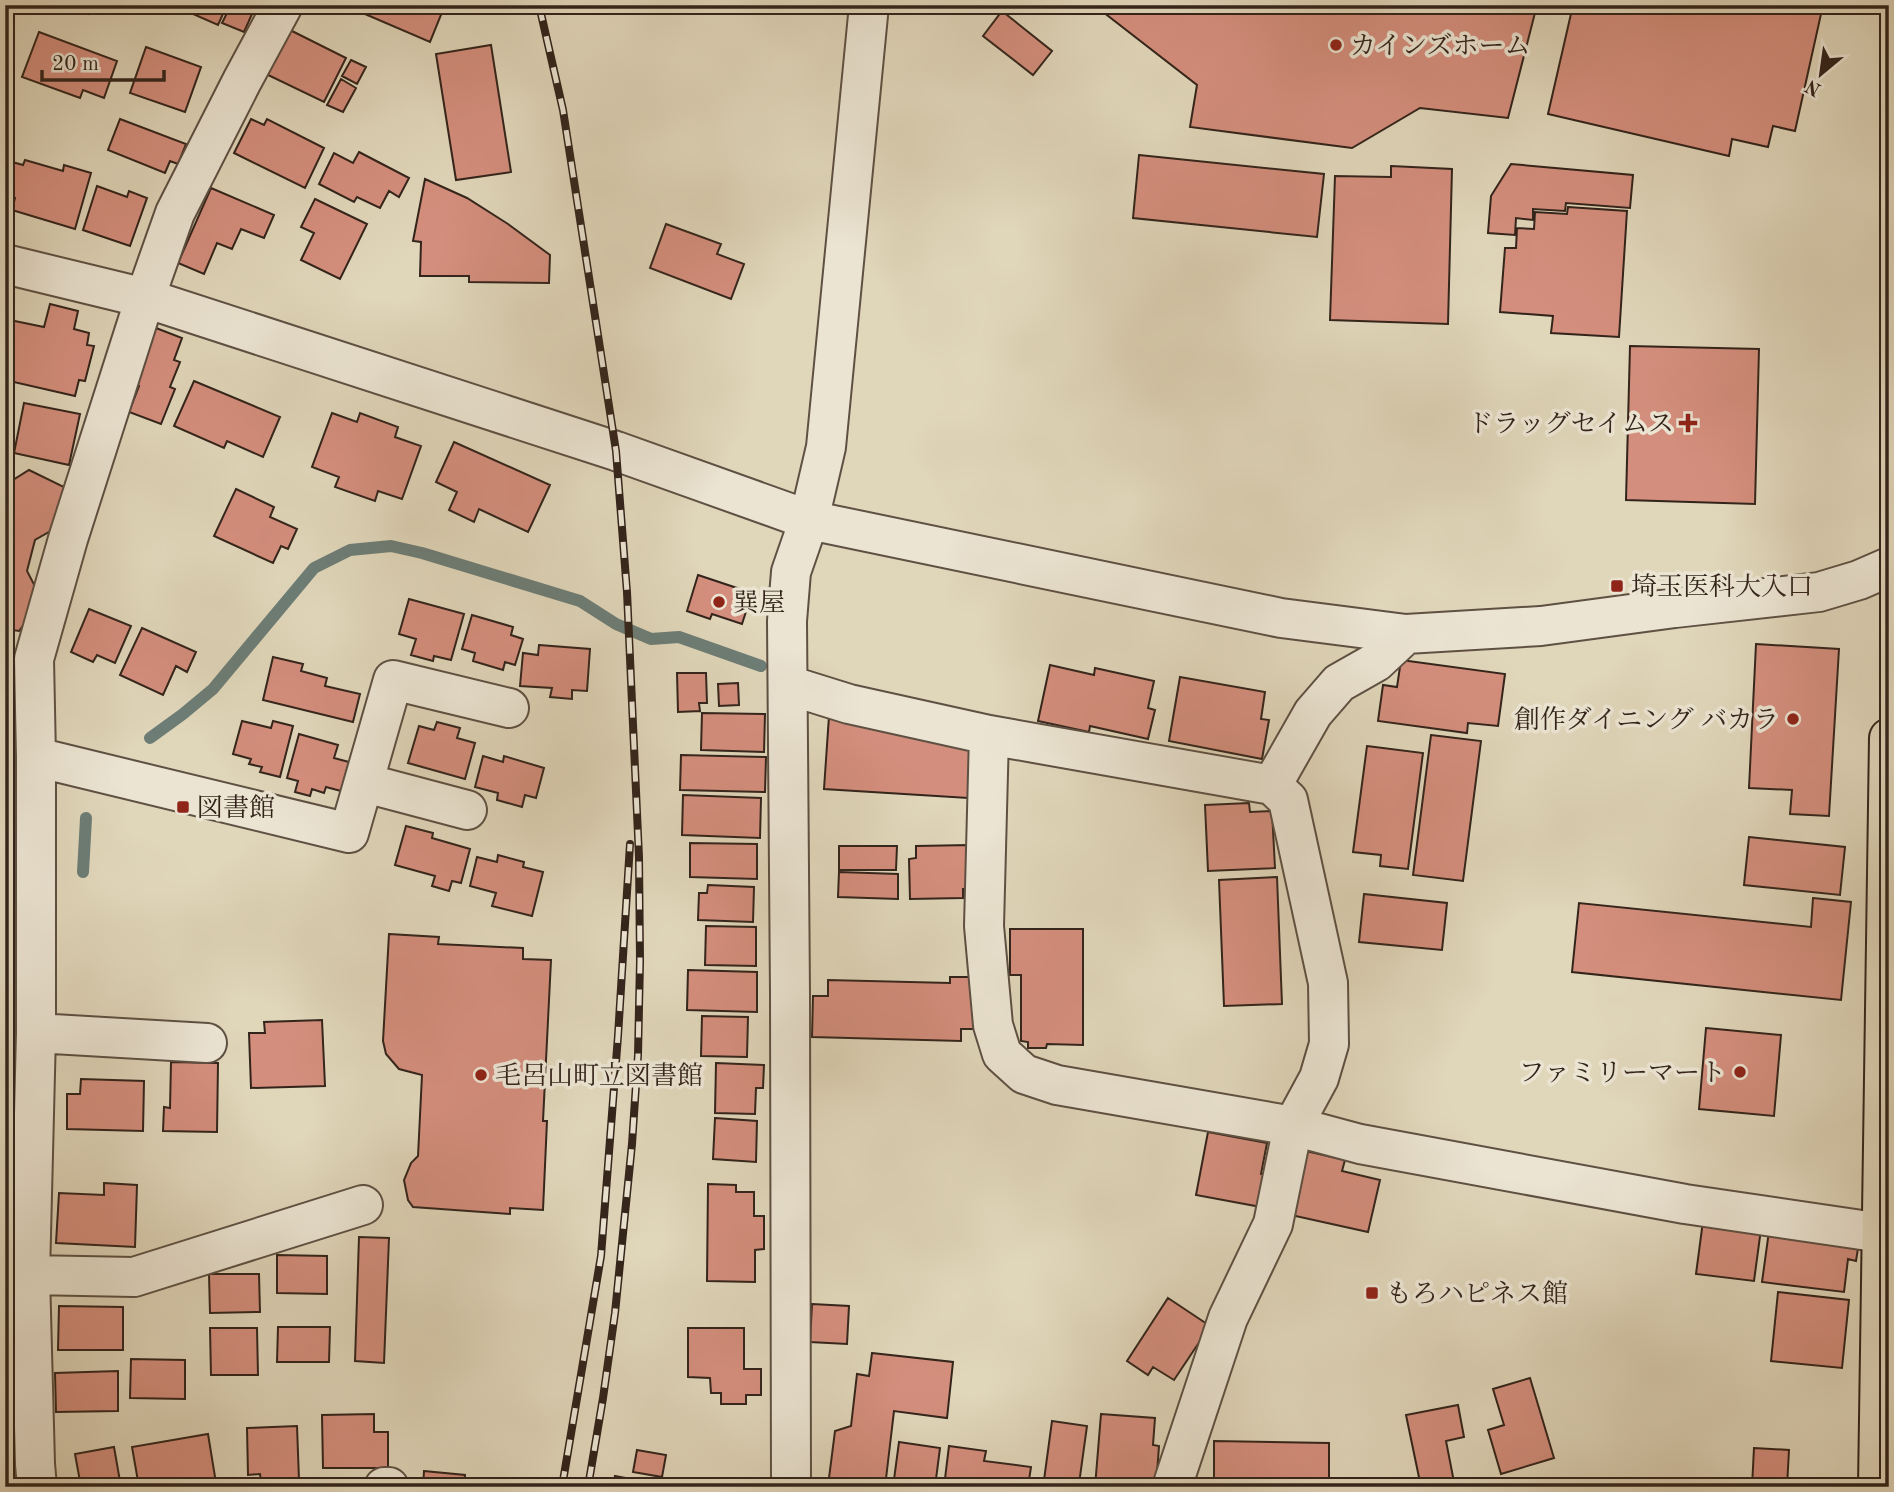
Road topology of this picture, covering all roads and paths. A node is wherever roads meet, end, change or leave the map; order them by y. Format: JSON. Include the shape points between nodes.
{"nodes":[{"id":1,"x":284,"y":5,"type":"edge"},
{"id":2,"x":869,"y":5,"type":"edge"},
{"id":3,"x":5,"y":264,"type":"edge"},
{"id":4,"x":145,"y":298,"type":"junction"},
{"id":5,"x":809,"y":520,"type":"junction"},
{"id":6,"x":1889,"y":567,"type":"edge"},
{"id":7,"x":1406,"y":634,"type":"junction"},
{"id":8,"x":788,"y":685,"type":"junction"},
{"id":9,"x":509,"y":708,"type":"dead end"},
{"id":10,"x":989,"y":735,"type":"junction"},
{"id":11,"x":1889,"y":738,"type":"edge"},
{"id":12,"x":36,"y":757,"type":"junction"},
{"id":13,"x":365,"y":783,"type":"junction"},
{"id":14,"x":1272,"y":785,"type":"junction"},
{"id":15,"x":467,"y":810,"type":"dead end"},
{"id":16,"x":1887,"y":1014,"type":"edge"},
{"id":17,"x":36,"y":1034,"type":"junction"},
{"id":18,"x":207,"y":1043,"type":"dead end"},
{"id":19,"x":1293,"y":1126,"type":"junction"},
{"id":20,"x":1886,"y":1142,"type":"edge"},
{"id":21,"x":363,"y":1205,"type":"dead end"},
{"id":22,"x":1882,"y":1233,"type":"junction"},
{"id":23,"x":30,"y":1275,"type":"junction"},
{"id":24,"x":37,"y":1487,"type":"edge"},
{"id":25,"x":791,"y":1487,"type":"edge"},
{"id":26,"x":1172,"y":1487,"type":"edge"},
{"id":27,"x":1878,"y":1487,"type":"edge"}],
"edges":[{"from":1,"to":4,"type":"street","via":[[175,213]]},
{"from":2,"to":5,"type":"street","via":[[826,447]]},
{"from":3,"to":4,"type":"street"},
{"from":4,"to":5,"type":"street","via":[[617,451]]},
{"from":4,"to":12,"type":"street","via":[[34,659]]},
{"from":5,"to":7,"type":"street","via":[[1281,618]]},
{"from":5,"to":8,"type":"street","via":[[791,572]]},
{"from":6,"to":7,"type":"street","via":[[1819,592],[1541,626]]},
{"from":7,"to":14,"type":"street","via":[[1376,662],[1339,683],[1312,713]]},
{"from":8,"to":10,"type":"street","via":[[849,704]]},
{"from":8,"to":25,"type":"street"},
{"from":9,"to":13,"type":"street","via":[[393,680]]},
{"from":10,"to":14,"type":"street"},
{"from":10,"to":19,"type":"street","via":[[984,926],[993,1025],[1002,1054],[1024,1074],[1057,1085]]},
{"from":11,"to":16,"type":"main road"},
{"from":12,"to":13,"type":"street","via":[[349,832]]},
{"from":12,"to":17,"type":"street"},
{"from":13,"to":15,"type":"street"},
{"from":14,"to":19,"type":"street","via":[[1288,800],[1328,983],[1329,1044],[1319,1078]]},
{"from":16,"to":20,"type":"main road"},
{"from":17,"to":18,"type":"street"},
{"from":17,"to":23,"type":"street"},
{"from":19,"to":22,"type":"street","via":[[1360,1144],[1658,1199]]},
{"from":19,"to":26,"type":"street","via":[[1273,1224],[1228,1318]]},
{"from":20,"to":22,"type":"main road"},
{"from":21,"to":23,"type":"street","via":[[134,1277]]},
{"from":22,"to":27,"type":"main road"},
{"from":23,"to":24,"type":"street"}]}
